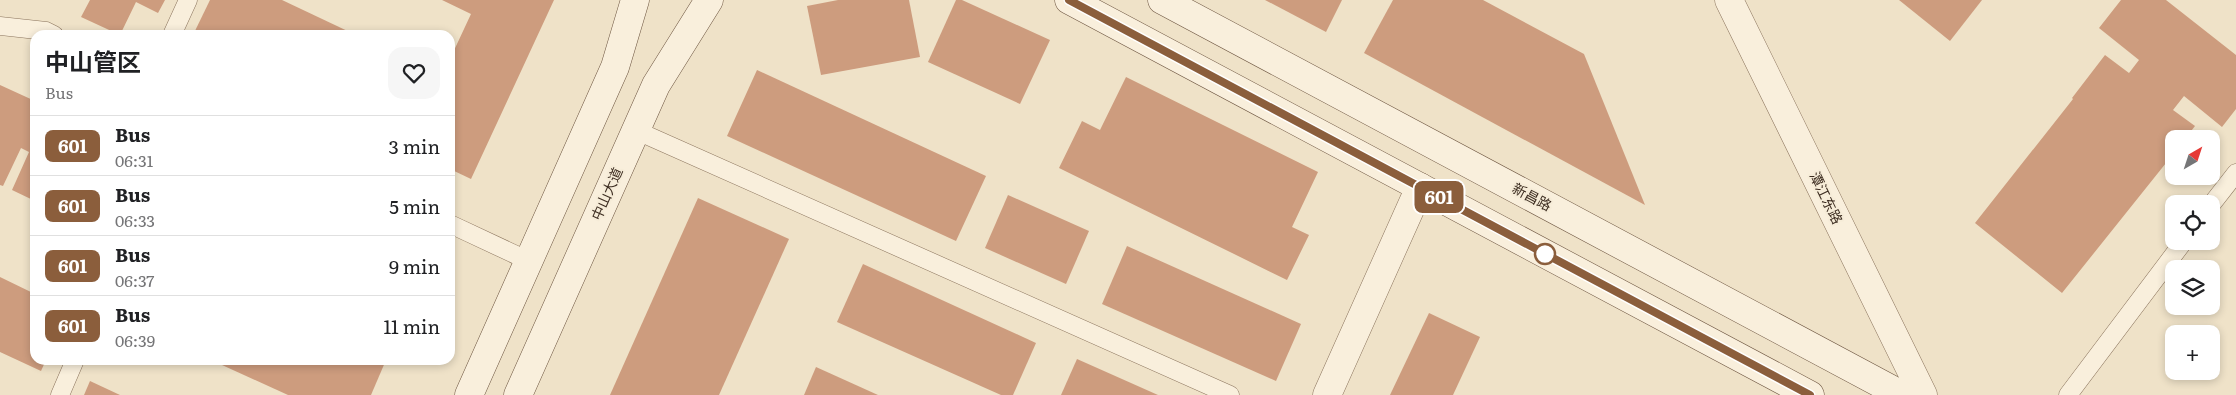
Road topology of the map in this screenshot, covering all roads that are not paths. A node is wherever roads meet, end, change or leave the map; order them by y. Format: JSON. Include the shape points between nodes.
{"nodes":[{"id":1,"x":188,"y":0,"type":"edge"},
{"id":2,"x":635,"y":0,"type":"edge"},
{"id":3,"x":709,"y":0,"type":"edge"},
{"id":4,"x":1069,"y":0,"type":"edge"},
{"id":5,"x":1162,"y":0,"type":"edge"},
{"id":6,"x":1729,"y":0,"type":"edge"},
{"id":7,"x":0,"y":26,"type":"edge"},
{"id":8,"x":39,"y":30,"type":"edge"},
{"id":9,"x":174,"y":30,"type":"edge"},
{"id":10,"x":635,"y":130,"type":"junction"},
{"id":11,"x":2236,"y":173,"type":"edge"},
{"id":12,"x":1420,"y":187,"type":"junction"},
{"id":13,"x":2219,"y":195,"type":"edge"},
{"id":14,"x":455,"y":226,"type":"edge"},
{"id":15,"x":2177,"y":250,"type":"edge"},
{"id":16,"x":529,"y":261,"type":"junction"},
{"id":17,"x":73,"y":365,"type":"edge"},
{"id":18,"x":1852,"y":368,"type":"junction"},
{"id":19,"x":60,"y":395,"type":"edge"},
{"id":20,"x":469,"y":395,"type":"edge"},
{"id":21,"x":518,"y":395,"type":"edge"},
{"id":22,"x":1230,"y":395,"type":"edge"},
{"id":23,"x":1327,"y":395,"type":"edge"},
{"id":24,"x":1810,"y":395,"type":"edge"},
{"id":25,"x":1865,"y":395,"type":"edge"},
{"id":26,"x":1902,"y":395,"type":"edge"},
{"id":27,"x":1923,"y":395,"type":"edge"},
{"id":28,"x":2068,"y":395,"type":"edge"}],
"edges":[{"from":1,"to":9,"type":"lane"},
{"from":2,"to":16,"type":"main road","via":[[615,67]]},
{"from":3,"to":10,"type":"main road","name":"中山大道","via":[[656,85]]},
{"from":4,"to":12,"type":"main road"},
{"from":5,"to":18,"type":"main road","name":"新昌路"},
{"from":6,"to":27,"type":"main road","name":"潭江东路"},
{"from":7,"to":8,"type":"lane"},
{"from":10,"to":21,"type":"main road","name":"中山大道"},
{"from":10,"to":22,"type":"lane"},
{"from":11,"to":13,"type":"lane"},
{"from":12,"to":23,"type":"main road"},
{"from":12,"to":24,"type":"main road"},
{"from":14,"to":16,"type":"lane"},
{"from":15,"to":28,"type":"lane"},
{"from":16,"to":20,"type":"main road"},
{"from":17,"to":19,"type":"lane"},
{"from":18,"to":25,"type":"main road"},
{"from":18,"to":26,"type":"main road","name":"新昌路"}]}
